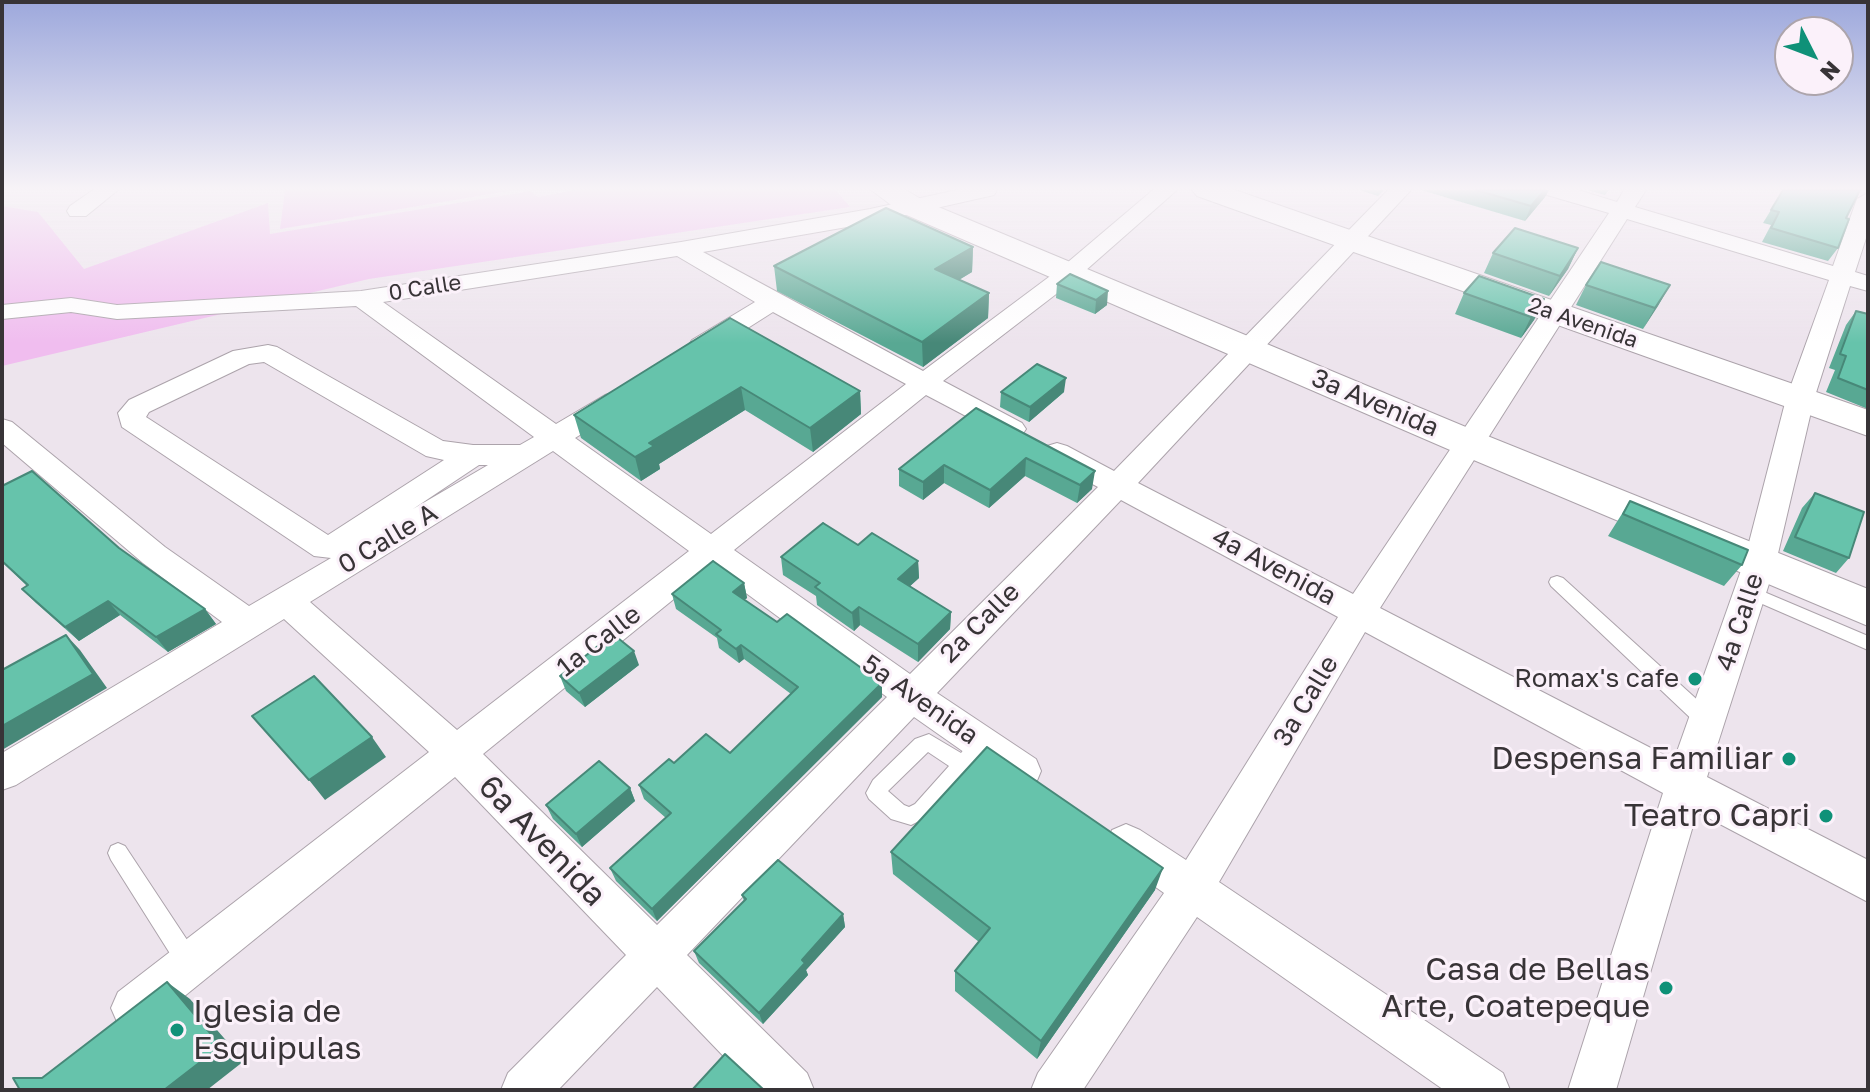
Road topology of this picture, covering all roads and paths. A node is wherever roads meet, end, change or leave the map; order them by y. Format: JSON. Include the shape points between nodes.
{"nodes":[{"id":1,"x":715,"y":241,"type":"edge"},
{"id":2,"x":996,"y":241,"type":"edge"},
{"id":3,"x":1106,"y":241,"type":"edge"},
{"id":4,"x":1350,"y":241,"type":"joint"},
{"id":5,"x":1602,"y":241,"type":"edge"},
{"id":6,"x":1746,"y":241,"type":"edge"},
{"id":7,"x":1861,"y":241,"type":"edge"},
{"id":8,"x":681,"y":249,"type":"junction"},
{"id":9,"x":1069,"y":273,"type":"junction"},
{"id":10,"x":1854,"y":279,"type":"edge"},
{"id":11,"x":361,"y":298,"type":"junction"},
{"id":12,"x":772,"y":302,"type":"junction"},
{"id":13,"x":2,"y":312,"type":"edge"},
{"id":14,"x":1554,"y":313,"type":"junction"},
{"id":15,"x":1248,"y":349,"type":"junction"},
{"id":16,"x":924,"y":383,"type":"junction"},
{"id":17,"x":1800,"y":399,"type":"junction"},
{"id":18,"x":1868,"y":424,"type":"edge"},
{"id":19,"x":2,"y":428,"type":"edge"},
{"id":20,"x":1471,"y":444,"type":"junction"},
{"id":21,"x":544,"y":446,"type":"junction"},
{"id":22,"x":436,"y":449,"type":"junction"},
{"id":23,"x":473,"y":455,"type":"junction"},
{"id":24,"x":1118,"y":485,"type":"junction"},
{"id":25,"x":714,"y":550,"type":"junction"},
{"id":26,"x":1755,"y":577,"type":"junction"},
{"id":27,"x":1557,"y":582,"type":"dead end"},
{"id":28,"x":286,"y":601,"type":"junction"},
{"id":29,"x":1868,"y":608,"type":"edge"},
{"id":30,"x":1359,"y":612,"type":"junction"},
{"id":31,"x":248,"y":623,"type":"junction"},
{"id":32,"x":1868,"y":643,"type":"edge"},
{"id":33,"x":910,"y":694,"type":"junction"},
{"id":34,"x":1707,"y":721,"type":"junction"},
{"id":35,"x":457,"y":754,"type":"junction"},
{"id":36,"x":2,"y":773,"type":"edge"},
{"id":37,"x":1685,"y":785,"type":"junction"},
{"id":38,"x":1047,"y":788,"type":"edge"},
{"id":39,"x":1100,"y":824,"type":"edge"},
{"id":40,"x":118,"y":853,"type":"dead end"},
{"id":41,"x":1868,"y":882,"type":"edge"},
{"id":42,"x":1192,"y":888,"type":"junction"},
{"id":43,"x":654,"y":955,"type":"junction"},
{"id":44,"x":190,"y":964,"type":"junction"},
{"id":45,"x":104,"y":1032,"type":"edge"},
{"id":46,"x":525,"y":1090,"type":"edge"},
{"id":47,"x":790,"y":1090,"type":"edge"},
{"id":48,"x":1055,"y":1090,"type":"edge"},
{"id":49,"x":1486,"y":1090,"type":"edge"},
{"id":50,"x":1592,"y":1090,"type":"edge"}],
"edges":[{"from":1,"to":8,"type":"street","name":"0 Calle"},
{"from":2,"to":9,"type":"main road","name":"3a Avenida"},
{"from":3,"to":9,"type":"street","name":"1a Calle"},
{"from":4,"to":14,"type":"main road","name":"2a Avenida"},
{"from":4,"to":15,"type":"street","name":"2a Calle"},
{"from":5,"to":14,"type":"street","name":"3a Calle"},
{"from":6,"to":10,"type":"street"},
{"from":7,"to":10,"type":"street","name":"4a Calle"},
{"from":8,"to":11,"type":"street","name":"0 Calle"},
{"from":8,"to":12,"type":"street","name":"4a Avenida"},
{"from":9,"to":15,"type":"main road","name":"3a Avenida"},
{"from":9,"to":16,"type":"street","name":"1a Calle"},
{"from":10,"to":17,"type":"street","name":"4a Calle"},
{"from":11,"to":13,"type":"street","name":"0 Calle","via":[[117,312],[71,305]]},
{"from":11,"to":21,"type":"street","name":"5a Avenida"},
{"from":12,"to":16,"type":"street","name":"4a Avenida"},
{"from":12,"to":21,"type":"street","name":"0 Calle A"},
{"from":14,"to":17,"type":"main road","name":"2a Avenida"},
{"from":14,"to":20,"type":"street","name":"3a Calle"},
{"from":15,"to":20,"type":"main road","name":"3a Avenida"},
{"from":15,"to":24,"type":"street","name":"2a Calle"},
{"from":16,"to":24,"type":"street","name":"4a Avenida"},
{"from":16,"to":25,"type":"street","name":"1a Calle"},
{"from":17,"to":18,"type":"main road","name":"2a Avenida"},
{"from":17,"to":26,"type":"street","name":"4a Calle"},
{"from":19,"to":31,"type":"street","via":[[154,555]]},
{"from":20,"to":26,"type":"main road","name":"3a Avenida"},
{"from":20,"to":30,"type":"street","name":"3a Calle"},
{"from":21,"to":22,"type":"street","via":[[492,432]]},
{"from":21,"to":23,"type":"street"},
{"from":21,"to":25,"type":"street","name":"5a Avenida"},
{"from":21,"to":28,"type":"street","name":"0 Calle A"},
{"from":22,"to":23,"type":"street"},
{"from":22,"to":23,"type":"street","via":[[268,353],[242,357],[132,413],[132,421],[325,548]]},
{"from":24,"to":30,"type":"street","name":"4a Avenida"},
{"from":24,"to":33,"type":"street","name":"2a Calle"},
{"from":25,"to":33,"type":"street","name":"5a Avenida"},
{"from":25,"to":35,"type":"street","name":"1a Calle"},
{"from":26,"to":29,"type":"main road","name":"3a Avenida"},
{"from":26,"to":32,"type":"lane"},
{"from":26,"to":34,"type":"street","name":"4a Calle"},
{"from":27,"to":34,"type":"lane"},
{"from":28,"to":31,"type":"street","name":"0 Calle A"},
{"from":28,"to":35,"type":"street","name":"6a Avenida"},
{"from":30,"to":37,"type":"street","name":"4a Avenida"},
{"from":30,"to":42,"type":"street","name":"3a Calle"},
{"from":31,"to":36,"type":"street","name":"0 Calle A"},
{"from":33,"to":38,"type":"street","name":"5a Avenida","via":[[972,754]]},
{"from":33,"to":43,"type":"street","name":"2a Calle"},
{"from":34,"to":37,"type":"street","name":"4a Calle"},
{"from":35,"to":43,"type":"street","name":"6a Avenida"},
{"from":35,"to":44,"type":"street","name":"1a Calle"},
{"from":37,"to":41,"type":"street","name":"4a Avenida"},
{"from":37,"to":50,"type":"street","name":"4a Calle"},
{"from":39,"to":42,"type":"street"},
{"from":40,"to":44,"type":"lane"},
{"from":42,"to":48,"type":"street","name":"3a Calle"},
{"from":42,"to":49,"type":"street"},
{"from":43,"to":46,"type":"street","name":"2a Calle"},
{"from":43,"to":47,"type":"street","name":"6a Avenida"},
{"from":44,"to":45,"type":"street","name":"1a Calle"}]}
